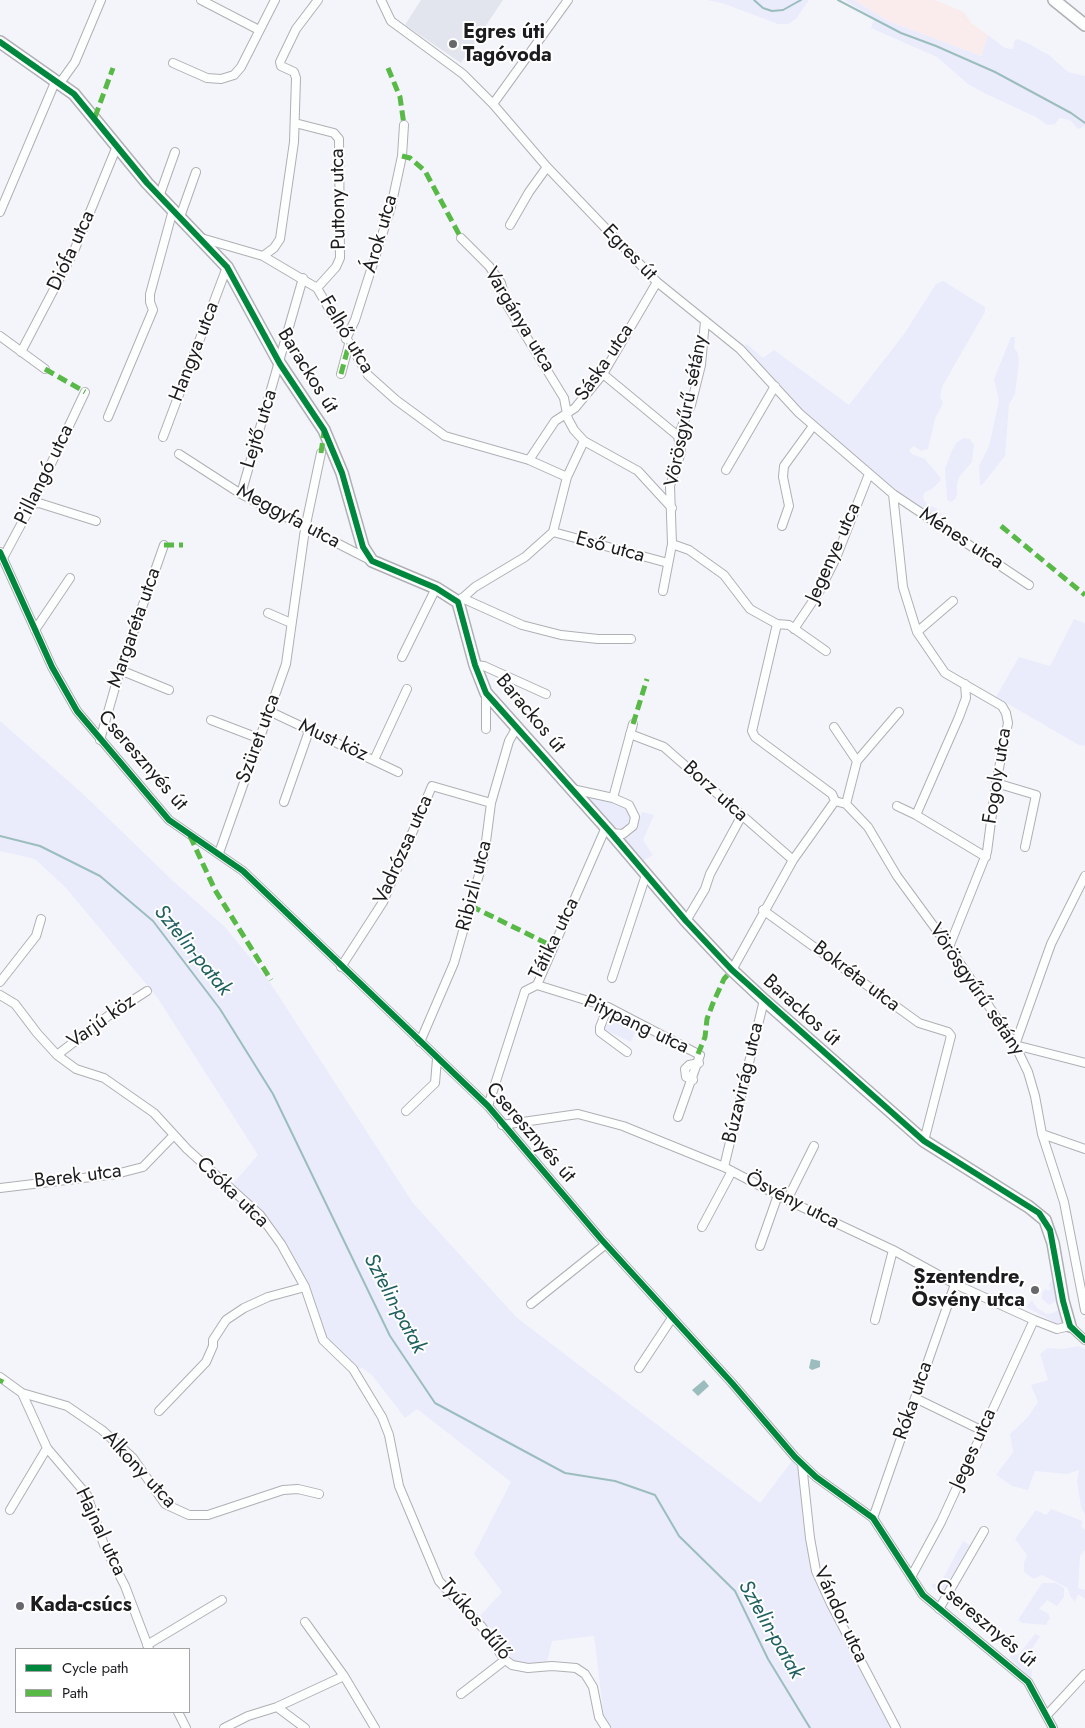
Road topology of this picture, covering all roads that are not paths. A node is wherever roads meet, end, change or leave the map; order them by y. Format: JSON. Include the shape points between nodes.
{"nodes":[{"id":1,"x":101,"y":0,"type":"edge"},
{"id":2,"x":202,"y":0,"type":"edge"},
{"id":3,"x":274,"y":0,"type":"edge"},
{"id":4,"x":318,"y":0,"type":"edge"},
{"id":5,"x":381,"y":0,"type":"edge"},
{"id":6,"x":568,"y":0,"type":"edge"},
{"id":7,"x":1054,"y":0,"type":"edge"},
{"id":8,"x":1085,"y":25,"type":"edge"},
{"id":9,"x":259,"y":30,"type":"junction"},
{"id":10,"x":0,"y":42,"type":"edge"},
{"id":11,"x":173,"y":63,"type":"dead end"},
{"id":12,"x":58,"y":82,"type":"junction"},
{"id":13,"x":493,"y":104,"type":"junction"},
{"id":14,"x":295,"y":123,"type":"junction"},
{"id":15,"x":404,"y":125,"type":"dead end"},
{"id":16,"x":117,"y":146,"type":"junction"},
{"id":17,"x":175,"y":152,"type":"dead end"},
{"id":18,"x":547,"y":168,"type":"junction"},
{"id":19,"x":196,"y":172,"type":"dead end"},
{"id":20,"x":160,"y":197,"type":"junction"},
{"id":21,"x":0,"y":212,"type":"edge"},
{"id":22,"x":177,"y":213,"type":"junction"},
{"id":23,"x":510,"y":225,"type":"dead end"},
{"id":24,"x":201,"y":238,"type":"junction"},
{"id":25,"x":460,"y":238,"type":"dead end"},
{"id":26,"x":263,"y":256,"type":"junction"},
{"id":27,"x":227,"y":267,"type":"junction"},
{"id":28,"x":303,"y":278,"type":"junction"},
{"id":29,"x":657,"y":282,"type":"junction"},
{"id":30,"x":318,"y":288,"type":"junction"},
{"id":31,"x":705,"y":321,"type":"junction"},
{"id":32,"x":0,"y":336,"type":"edge"},
{"id":33,"x":347,"y":341,"type":"junction"},
{"id":34,"x":21,"y":352,"type":"junction"},
{"id":35,"x":280,"y":364,"type":"junction"},
{"id":36,"x":45,"y":369,"type":"dead end"},
{"id":37,"x":341,"y":374,"type":"dead end"},
{"id":38,"x":602,"y":374,"type":"junction"},
{"id":39,"x":775,"y":386,"type":"junction"},
{"id":40,"x":85,"y":392,"type":"dead end"},
{"id":41,"x":566,"y":413,"type":"junction"},
{"id":42,"x":108,"y":418,"type":"dead end"},
{"id":43,"x":813,"y":426,"type":"junction"},
{"id":44,"x":678,"y":436,"type":"junction"},
{"id":45,"x":164,"y":437,"type":"dead end"},
{"id":46,"x":584,"y":441,"type":"junction"},
{"id":47,"x":321,"y":453,"type":"dead end"},
{"id":48,"x":179,"y":454,"type":"dead end"},
{"id":49,"x":529,"y":460,"type":"junction"},
{"id":50,"x":726,"y":470,"type":"dead end"},
{"id":51,"x":869,"y":474,"type":"junction"},
{"id":52,"x":567,"y":477,"type":"junction"},
{"id":53,"x":241,"y":494,"type":"junction"},
{"id":54,"x":893,"y":494,"type":"junction"},
{"id":55,"x":32,"y":504,"type":"junction"},
{"id":56,"x":672,"y":508,"type":"junction"},
{"id":57,"x":96,"y":521,"type":"dead end"},
{"id":58,"x":782,"y":526,"type":"dead end"},
{"id":59,"x":305,"y":529,"type":"junction"},
{"id":60,"x":553,"y":532,"type":"junction"},
{"id":61,"x":672,"y":544,"type":"junction"},
{"id":62,"x":164,"y":545,"type":"dead end"},
{"id":63,"x":1,"y":555,"type":"edge"},
{"id":64,"x":372,"y":561,"type":"junction"},
{"id":65,"x":668,"y":563,"type":"junction"},
{"id":66,"x":70,"y":578,"type":"dead end"},
{"id":67,"x":1029,"y":584,"type":"dead end"},
{"id":68,"x":436,"y":588,"type":"junction"},
{"id":69,"x":663,"y":591,"type":"dead end"},
{"id":70,"x":460,"y":600,"type":"junction"},
{"id":71,"x":953,"y":601,"type":"dead end"},
{"id":72,"x":268,"y":612,"type":"dead end"},
{"id":73,"x":291,"y":623,"type":"junction"},
{"id":74,"x":777,"y":624,"type":"junction"},
{"id":75,"x":794,"y":629,"type":"junction"},
{"id":76,"x":35,"y":630,"type":"junction"},
{"id":77,"x":917,"y":632,"type":"junction"},
{"id":78,"x":631,"y":639,"type":"dead end"},
{"id":79,"x":826,"y":651,"type":"dead end"},
{"id":80,"x":402,"y":657,"type":"dead end"},
{"id":81,"x":475,"y":665,"type":"junction"},
{"id":82,"x":120,"y":670,"type":"junction"},
{"id":83,"x":965,"y":684,"type":"junction"},
{"id":84,"x":407,"y":688,"type":"dead end"},
{"id":85,"x":169,"y":690,"type":"dead end"},
{"id":86,"x":486,"y":693,"type":"junction"},
{"id":87,"x":546,"y":694,"type":"dead end"},
{"id":88,"x":269,"y":711,"type":"junction"},
{"id":89,"x":898,"y":712,"type":"dead end"},
{"id":90,"x":211,"y":720,"type":"dead end"},
{"id":91,"x":633,"y":724,"type":"dead end"},
{"id":92,"x":518,"y":727,"type":"junction"},
{"id":93,"x":834,"y":727,"type":"dead end"},
{"id":94,"x":486,"y":728,"type":"dead end"},
{"id":95,"x":309,"y":731,"type":"junction"},
{"id":96,"x":630,"y":734,"type":"junction"},
{"id":97,"x":258,"y":738,"type":"junction"},
{"id":98,"x":100,"y":740,"type":"junction"},
{"id":99,"x":374,"y":760,"type":"junction"},
{"id":100,"x":857,"y":761,"type":"junction"},
{"id":101,"x":398,"y":772,"type":"dead end"},
{"id":102,"x":996,"y":783,"type":"junction"},
{"id":103,"x":572,"y":789,"type":"junction"},
{"id":104,"x":613,"y":798,"type":"junction"},
{"id":105,"x":835,"y":801,"type":"junction"},
{"id":106,"x":284,"y":802,"type":"dead end"},
{"id":107,"x":491,"y":804,"type":"junction"},
{"id":108,"x":846,"y":804,"type":"junction"},
{"id":109,"x":897,"y":806,"type":"dead end"},
{"id":110,"x":916,"y":815,"type":"junction"},
{"id":111,"x":741,"y":817,"type":"junction"},
{"id":112,"x":608,"y":830,"type":"junction"},
{"id":113,"x":1025,"y":847,"type":"dead end"},
{"id":114,"x":219,"y":853,"type":"junction"},
{"id":115,"x":986,"y":857,"type":"junction"},
{"id":116,"x":793,"y":860,"type":"junction"},
{"id":117,"x":646,"y":875,"type":"junction"},
{"id":118,"x":1085,"y":876,"type":"edge"},
{"id":119,"x":763,"y":910,"type":"junction"},
{"id":120,"x":41,"y":919,"type":"dead end"},
{"id":121,"x":686,"y":921,"type":"junction"},
{"id":122,"x":949,"y":947,"type":"junction"},
{"id":123,"x":341,"y":967,"type":"junction"},
{"id":124,"x":732,"y":970,"type":"junction"},
{"id":125,"x":612,"y":978,"type":"dead end"},
{"id":126,"x":0,"y":982,"type":"edge"},
{"id":127,"x":537,"y":985,"type":"junction"},
{"id":128,"x":147,"y":991,"type":"dead end"},
{"id":129,"x":0,"y":995,"type":"edge"},
{"id":130,"x":764,"y":1000,"type":"junction"},
{"id":131,"x":608,"y":1007,"type":"junction"},
{"id":132,"x":420,"y":1042,"type":"junction"},
{"id":133,"x":1015,"y":1045,"type":"junction"},
{"id":134,"x":627,"y":1052,"type":"dead end"},
{"id":135,"x":57,"y":1055,"type":"junction"},
{"id":136,"x":437,"y":1059,"type":"junction"},
{"id":137,"x":1085,"y":1063,"type":"edge"},
{"id":138,"x":488,"y":1106,"type":"junction"},
{"id":139,"x":406,"y":1111,"type":"dead end"},
{"id":140,"x":678,"y":1117,"type":"dead end"},
{"id":141,"x":502,"y":1125,"type":"junction"},
{"id":142,"x":1042,"y":1134,"type":"junction"},
{"id":143,"x":173,"y":1136,"type":"junction"},
{"id":144,"x":924,"y":1141,"type":"junction"},
{"id":145,"x":814,"y":1146,"type":"dead end"},
{"id":146,"x":1085,"y":1149,"type":"edge"},
{"id":147,"x":728,"y":1169,"type":"junction"},
{"id":148,"x":0,"y":1188,"type":"edge"},
{"id":149,"x":778,"y":1195,"type":"junction"},
{"id":150,"x":787,"y":1200,"type":"junction"},
{"id":151,"x":702,"y":1227,"type":"dead end"},
{"id":152,"x":606,"y":1244,"type":"junction"},
{"id":153,"x":760,"y":1246,"type":"dead end"},
{"id":154,"x":893,"y":1250,"type":"junction"},
{"id":155,"x":955,"y":1284,"type":"junction"},
{"id":156,"x":305,"y":1288,"type":"junction"},
{"id":157,"x":531,"y":1304,"type":"dead end"},
{"id":158,"x":1085,"y":1310,"type":"edge"},
{"id":159,"x":672,"y":1318,"type":"junction"},
{"id":160,"x":875,"y":1320,"type":"dead end"},
{"id":161,"x":1034,"y":1320,"type":"junction"},
{"id":162,"x":1070,"y":1326,"type":"junction"},
{"id":163,"x":1083,"y":1336,"type":"edge"},
{"id":164,"x":639,"y":1368,"type":"dead end"},
{"id":165,"x":0,"y":1378,"type":"edge"},
{"id":166,"x":22,"y":1393,"type":"junction"},
{"id":167,"x":915,"y":1398,"type":"junction"},
{"id":168,"x":159,"y":1411,"type":"dead end"},
{"id":169,"x":981,"y":1430,"type":"junction"},
{"id":170,"x":46,"y":1448,"type":"junction"},
{"id":171,"x":802,"y":1464,"type":"junction"},
{"id":172,"x":319,"y":1494,"type":"dead end"},
{"id":173,"x":10,"y":1510,"type":"dead end"},
{"id":174,"x":873,"y":1518,"type":"junction"},
{"id":175,"x":984,"y":1531,"type":"dead end"},
{"id":176,"x":422,"y":1535,"type":"joint"},
{"id":177,"x":911,"y":1577,"type":"junction"},
{"id":178,"x":222,"y":1600,"type":"dead end"},
{"id":179,"x":939,"y":1609,"type":"junction"},
{"id":180,"x":305,"y":1622,"type":"dead end"},
{"id":181,"x":148,"y":1647,"type":"edge"},
{"id":182,"x":505,"y":1660,"type":"junction"},
{"id":183,"x":1085,"y":1674,"type":"edge"},
{"id":184,"x":344,"y":1676,"type":"junction"},
{"id":185,"x":461,"y":1694,"type":"dead end"},
{"id":186,"x":277,"y":1707,"type":"junction"},
{"id":187,"x":178,"y":1713,"type":"edge"},
{"id":188,"x":1047,"y":1715,"type":"junction"},
{"id":189,"x":186,"y":1728,"type":"edge"},
{"id":190,"x":224,"y":1728,"type":"edge"},
{"id":191,"x":305,"y":1728,"type":"edge"},
{"id":192,"x":375,"y":1728,"type":"edge"},
{"id":193,"x":606,"y":1728,"type":"edge"},
{"id":194,"x":896,"y":1728,"type":"edge"},
{"id":195,"x":1053,"y":1728,"type":"edge"}],
"edges":[{"from":1,"to":12,"type":"street","via":[[75,62]]},
{"from":2,"to":9,"type":"street"},
{"from":3,"to":9,"type":"street"},
{"from":4,"to":14,"type":"street","via":[[296,29],[280,62],[296,75]]},
{"from":5,"to":13,"type":"street","name":"Egres út","via":[[391,22],[463,74]]},
{"from":6,"to":13,"type":"street"},
{"from":7,"to":8,"type":"street"},
{"from":9,"to":11,"type":"street","via":[[234,75],[221,79],[207,78]]},
{"from":10,"to":12,"type":"street","name":"Barackos út"},
{"from":12,"to":16,"type":"street","name":"Barackos út","via":[[88,108]]},
{"from":12,"to":21,"type":"street"},
{"from":13,"to":18,"type":"street","name":"Egres út"},
{"from":14,"to":26,"type":"street","via":[[280,239]]},
{"from":14,"to":30,"type":"street","name":"Puttony utca","via":[[334,133],[339,139],[340,258]]},
{"from":15,"to":33,"type":"street","name":"Árok utca","via":[[402,156],[391,207]]},
{"from":16,"to":20,"type":"street","name":"Barackos út"},
{"from":16,"to":34,"type":"street","name":"Diófa utca","via":[[74,251]]},
{"from":17,"to":20,"type":"street"},
{"from":18,"to":23,"type":"street"},
{"from":18,"to":29,"type":"street","name":"Egres út"},
{"from":19,"to":22,"type":"street"},
{"from":20,"to":22,"type":"street","name":"Barackos út"},
{"from":22,"to":24,"type":"street","name":"Barackos út"},
{"from":22,"to":42,"type":"street","via":[[150,294],[153,310]]},
{"from":24,"to":26,"type":"street","name":"Felhő utca"},
{"from":24,"to":27,"type":"street","name":"Barackos út"},
{"from":25,"to":41,"type":"street","name":"Vargánya utca","via":[[489,266],[501,283],[507,305],[564,398]]},
{"from":26,"to":28,"type":"street","name":"Felhő utca"},
{"from":27,"to":35,"type":"street","name":"Barackos út"},
{"from":27,"to":45,"type":"street","name":"Hangya utca"},
{"from":28,"to":30,"type":"street","name":"Felhő utca"},
{"from":28,"to":35,"type":"street","name":"Lejtő utca"},
{"from":29,"to":31,"type":"street","name":"Egres út"},
{"from":29,"to":38,"type":"street","name":"Sáska utca"},
{"from":30,"to":33,"type":"street","name":"Felhő utca"},
{"from":31,"to":39,"type":"street","name":"Egres út","via":[[740,349]]},
{"from":31,"to":44,"type":"street","name":"Vörösgyűrű sétány","via":[[700,373],[686,422]]},
{"from":32,"to":34,"type":"street"},
{"from":33,"to":37,"type":"street","name":"Árok utca"},
{"from":33,"to":49,"type":"street","name":"Felhő utca","via":[[368,375],[381,388],[445,436]]},
{"from":34,"to":36,"type":"street"},
{"from":35,"to":53,"type":"street","name":"Lejtő utca"},
{"from":35,"to":64,"type":"street","name":"Barackos út","via":[[331,444],[363,547]]},
{"from":38,"to":41,"type":"street","name":"Sáska utca","via":[[575,408]]},
{"from":38,"to":44,"type":"street"},
{"from":39,"to":43,"type":"street","name":"Egres út"},
{"from":39,"to":50,"type":"street"},
{"from":40,"to":55,"type":"street","name":"Pillangó utca"},
{"from":41,"to":46,"type":"street","name":"Vargánya utca"},
{"from":41,"to":49,"type":"street","name":"Sáska utca","via":[[555,421]]},
{"from":43,"to":51,"type":"street","name":"Egres út"},
{"from":43,"to":58,"type":"street","via":[[784,466],[789,506]]},
{"from":44,"to":56,"type":"street","name":"Vörösgyűrű sétány","via":[[681,452],[670,486]]},
{"from":46,"to":52,"type":"street"},
{"from":46,"to":56,"type":"street","name":"Vargánya utca","via":[[638,471]]},
{"from":47,"to":59,"type":"street","name":"Szüret utca"},
{"from":48,"to":53,"type":"street","name":"Meggyfa utca"},
{"from":49,"to":52,"type":"street","name":"Felhő utca"},
{"from":51,"to":54,"type":"street","name":"Egres út"},
{"from":51,"to":75,"type":"street","name":"Jegenye utca","via":[[836,558],[819,592]]},
{"from":52,"to":60,"type":"street"},
{"from":53,"to":59,"type":"street","name":"Meggyfa utca"},
{"from":54,"to":67,"type":"street","name":"Ménes utca"},
{"from":54,"to":77,"type":"street","name":"Fogoly utca","via":[[903,587]]},
{"from":55,"to":57,"type":"street","via":[[39,503]]},
{"from":55,"to":63,"type":"street","name":"Pillangó utca"},
{"from":56,"to":61,"type":"street","name":"Vörösgyűrű sétány"},
{"from":59,"to":64,"type":"street","name":"Meggyfa utca"},
{"from":59,"to":73,"type":"street","name":"Szüret utca"},
{"from":60,"to":65,"type":"street","name":"Eső utca"},
{"from":60,"to":70,"type":"street","via":[[526,557],[489,578]]},
{"from":61,"to":65,"type":"street","name":"Vörösgyűrű sétány"},
{"from":61,"to":74,"type":"street","via":[[704,560],[732,583],[750,608]]},
{"from":62,"to":82,"type":"street","name":"Margaréta utca"},
{"from":63,"to":76,"type":"street","name":"Cseresznyés út"},
{"from":64,"to":68,"type":"street"},
{"from":65,"to":69,"type":"street","name":"Vörösgyűrű sétány"},
{"from":66,"to":76,"type":"street"},
{"from":68,"to":70,"type":"street"},
{"from":68,"to":80,"type":"street"},
{"from":70,"to":78,"type":"street","via":[[514,622],[561,635]]},
{"from":70,"to":81,"type":"street","name":"Barackos út"},
{"from":71,"to":77,"type":"street"},
{"from":72,"to":73,"type":"street"},
{"from":73,"to":88,"type":"street","name":"Szüret utca","via":[[286,664]]},
{"from":74,"to":75,"type":"street"},
{"from":74,"to":105,"type":"street","via":[[752,731],[755,737],[832,794]]},
{"from":75,"to":79,"type":"street"},
{"from":76,"to":98,"type":"street","name":"Cseresznyés út","via":[[52,668]]},
{"from":77,"to":83,"type":"street","name":"Fogoly utca","via":[[945,673]]},
{"from":81,"to":86,"type":"street","name":"Barackos út"},
{"from":81,"to":87,"type":"street"},
{"from":82,"to":85,"type":"street"},
{"from":82,"to":98,"type":"street","name":"Margaréta utca"},
{"from":83,"to":102,"type":"street","name":"Fogoly utca","via":[[1002,706],[1006,713],[1008,723]]},
{"from":83,"to":110,"type":"street","via":[[966,698],[959,717]]},
{"from":84,"to":99,"type":"street"},
{"from":86,"to":92,"type":"street","name":"Barackos út"},
{"from":86,"to":94,"type":"street","name":"Barackos út"},
{"from":88,"to":95,"type":"street","name":"Must köz"},
{"from":88,"to":97,"type":"street","name":"Szüret utca"},
{"from":89,"to":100,"type":"street"},
{"from":90,"to":97,"type":"street"},
{"from":91,"to":96,"type":"street"},
{"from":92,"to":103,"type":"street","name":"Barackos út"},
{"from":92,"to":107,"type":"street","name":"Ribizli utca","via":[[509,741]]},
{"from":93,"to":100,"type":"street"},
{"from":95,"to":99,"type":"street","name":"Must köz"},
{"from":95,"to":106,"type":"street"},
{"from":96,"to":104,"type":"street"},
{"from":96,"to":111,"type":"street","name":"Borz utca","via":[[664,747]]},
{"from":97,"to":114,"type":"street","name":"Szüret utca"},
{"from":98,"to":114,"type":"street","name":"Cseresznyés út","via":[[169,820]]},
{"from":99,"to":101,"type":"street","name":"Must köz"},
{"from":100,"to":108,"type":"street"},
{"from":102,"to":113,"type":"street","via":[[1036,796]]},
{"from":102,"to":115,"type":"street","name":"Fogoly utca"},
{"from":103,"to":104,"type":"street"},
{"from":103,"to":112,"type":"street","name":"Barackos út"},
{"from":104,"to":112,"type":"street","via":[[629,805],[635,821],[628,832]]},
{"from":105,"to":108,"type":"street"},
{"from":105,"to":116,"type":"street"},
{"from":107,"to":123,"type":"street","name":"Vadrózsa utca","via":[[432,786],[383,902]]},
{"from":107,"to":132,"type":"street","name":"Ribizli utca","via":[[484,857],[454,963]]},
{"from":108,"to":122,"type":"street","name":"Vörösgyűrű sétány","via":[[868,827],[897,876]]},
{"from":109,"to":110,"type":"street"},
{"from":110,"to":115,"type":"street"},
{"from":111,"to":116,"type":"street","name":"Borz utca"},
{"from":111,"to":121,"type":"street"},
{"from":112,"to":117,"type":"street","name":"Barackos út"},
{"from":112,"to":127,"type":"street","name":"Tátika utca"},
{"from":114,"to":123,"type":"street","name":"Cseresznyés út","via":[[243,871]]},
{"from":115,"to":122,"type":"street","name":"Fogoly utca"},
{"from":116,"to":119,"type":"street"},
{"from":117,"to":121,"type":"street","name":"Barackos út"},
{"from":117,"to":125,"type":"street"},
{"from":118,"to":133,"type":"street","via":[[1051,944]]},
{"from":119,"to":124,"type":"street"},
{"from":119,"to":144,"type":"street","name":"Bokréta utca","via":[[919,1023],[948,1032],[951,1036]]},
{"from":120,"to":126,"type":"street","via":[[36,936]]},
{"from":121,"to":124,"type":"street","name":"Barackos út"},
{"from":122,"to":133,"type":"street","name":"Vörösgyűrű sétány"},
{"from":123,"to":132,"type":"street","name":"Cseresznyés út"},
{"from":124,"to":130,"type":"street","name":"Barackos út"},
{"from":127,"to":131,"type":"street","name":"Pitypang utca"},
{"from":127,"to":138,"type":"street","name":"Tátika utca","via":[[525,991],[518,1007]]},
{"from":128,"to":135,"type":"street","name":"Varjú köz"},
{"from":129,"to":135,"type":"street","name":"Csóka utca","via":[[15,1004]]},
{"from":130,"to":144,"type":"street","name":"Barackos út"},
{"from":130,"to":147,"type":"street","name":"Búzavirág utca"},
{"from":131,"to":134,"type":"street","via":[[600,1032]]},
{"from":131,"to":140,"type":"street","name":"Pitypang utca","via":[[701,1057]]},
{"from":132,"to":136,"type":"street","name":"Cseresznyés út"},
{"from":133,"to":137,"type":"street"},
{"from":133,"to":142,"type":"street","name":"Vörösgyűrű sétány","via":[[1036,1096]]},
{"from":135,"to":143,"type":"street","name":"Csóka utca","via":[[76,1069],[104,1078],[135,1099],[154,1113]]},
{"from":136,"to":138,"type":"street","name":"Cseresznyés út"},
{"from":136,"to":139,"type":"street","via":[[435,1083]]},
{"from":138,"to":141,"type":"street","name":"Cseresznyés út"},
{"from":141,"to":147,"type":"street","name":"Ösvény utca","via":[[578,1114],[623,1126]]},
{"from":141,"to":152,"type":"street","name":"Cseresznyés út"},
{"from":142,"to":146,"type":"street"},
{"from":142,"to":158,"type":"street","name":"Vörösgyűrű sétány","via":[[1064,1202]]},
{"from":143,"to":148,"type":"street","name":"Berek utca","via":[[143,1167],[116,1174]]},
{"from":143,"to":156,"type":"street","name":"Csóka utca","via":[[260,1215],[281,1244]]},
{"from":144,"to":162,"type":"street","name":"Barackos út","via":[[1029,1206],[1045,1220],[1053,1243]]},
{"from":145,"to":150,"type":"street"},
{"from":147,"to":149,"type":"street","name":"Ösvény utca"},
{"from":147,"to":151,"type":"street","name":"Búzavirág utca"},
{"from":149,"to":150,"type":"street","name":"Ösvény utca"},
{"from":149,"to":153,"type":"street"},
{"from":150,"to":154,"type":"street","name":"Ösvény utca"},
{"from":152,"to":157,"type":"street"},
{"from":152,"to":159,"type":"street","name":"Cseresznyés út"},
{"from":154,"to":155,"type":"street","name":"Ösvény utca"},
{"from":154,"to":160,"type":"street"},
{"from":155,"to":161,"type":"street","name":"Ösvény utca"},
{"from":155,"to":167,"type":"street","name":"Róka utca"},
{"from":156,"to":168,"type":"street","via":[[268,1297],[226,1320],[212,1340],[213,1346],[206,1362]]},
{"from":156,"to":176,"type":"street","name":"Csóka utca","via":[[323,1340],[353,1369],[382,1417],[399,1486]]},
{"from":159,"to":164,"type":"street"},
{"from":159,"to":171,"type":"street","name":"Cseresznyés út"},
{"from":161,"to":162,"type":"street","name":"Ösvény utca","via":[[1057,1329]]},
{"from":161,"to":169,"type":"street","name":"Jeges utca"},
{"from":162,"to":163,"type":"street","name":"Barackos út"},
{"from":165,"to":166,"type":"street"},
{"from":166,"to":170,"type":"street","name":"Hajnal utca"},
{"from":166,"to":172,"type":"street","name":"Alkony utca","via":[[67,1406],[102,1430],[133,1458],[165,1504],[189,1515],[208,1515],[283,1490],[298,1489]]},
{"from":167,"to":169,"type":"street"},
{"from":167,"to":174,"type":"street","name":"Róka utca"},
{"from":169,"to":177,"type":"street","name":"Jeges utca","via":[[941,1522]]},
{"from":170,"to":173,"type":"street"},
{"from":170,"to":181,"type":"street","name":"Hajnal utca","via":[[87,1495],[104,1545],[125,1586]]},
{"from":171,"to":174,"type":"street","name":"Cseresznyés út"},
{"from":171,"to":194,"type":"street","name":"Vándor utca","via":[[816,1571]]},
{"from":174,"to":177,"type":"street","name":"Cseresznyés út"},
{"from":175,"to":179,"type":"street"},
{"from":176,"to":182,"type":"street","name":"Tyúkos dűlő","via":[[439,1581],[482,1627]]},
{"from":177,"to":179,"type":"street","name":"Cseresznyés út","via":[[922,1595]]},
{"from":178,"to":181,"type":"street"},
{"from":179,"to":188,"type":"street","name":"Cseresznyés út","via":[[1023,1677]]},
{"from":180,"to":184,"type":"street"},
{"from":182,"to":185,"type":"street"},
{"from":182,"to":193,"type":"street","name":"Tyúkos dűlő","via":[[528,1668],[576,1668],[585,1674],[593,1687],[600,1718]]},
{"from":183,"to":188,"type":"street"},
{"from":184,"to":186,"type":"street"},
{"from":184,"to":192,"type":"street"},
{"from":186,"to":190,"type":"street"},
{"from":186,"to":191,"type":"street"},
{"from":187,"to":189,"type":"street"},
{"from":188,"to":195,"type":"street","name":"Cseresznyés út"}]}
